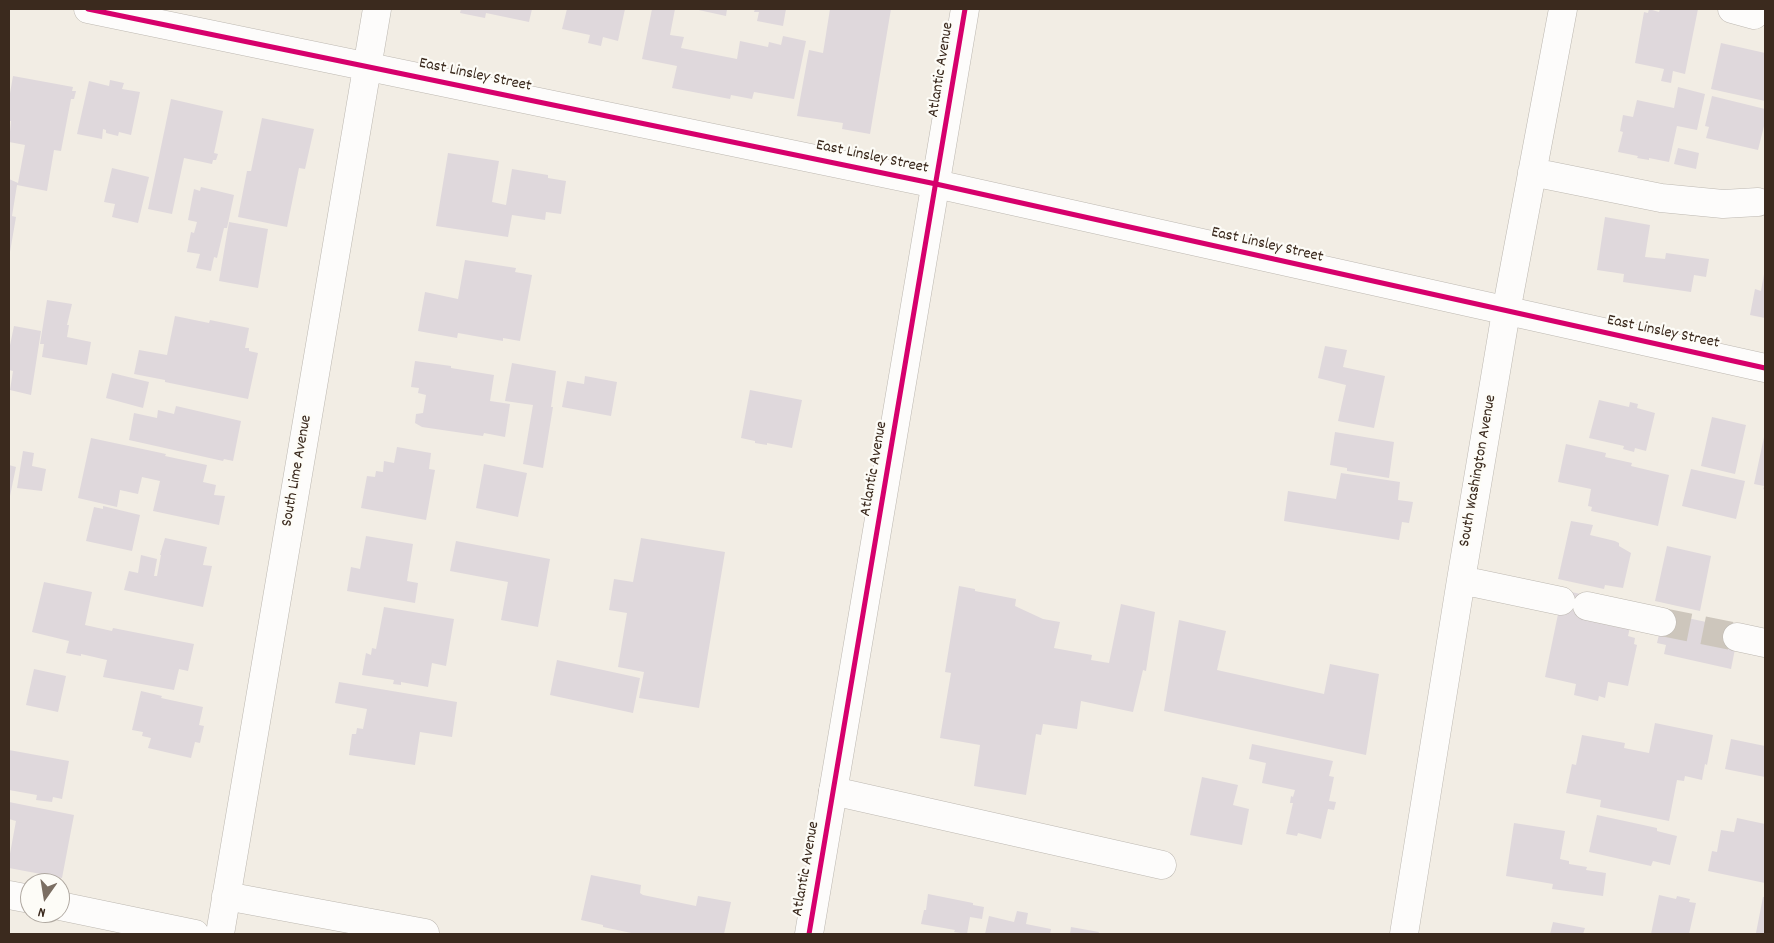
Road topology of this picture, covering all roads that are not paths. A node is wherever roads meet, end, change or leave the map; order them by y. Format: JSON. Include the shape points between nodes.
{"nodes":[{"id":1,"x":88,"y":9,"type":"edge"},
{"id":2,"x":377,"y":9,"type":"edge"},
{"id":3,"x":965,"y":9,"type":"edge"},
{"id":4,"x":1563,"y":9,"type":"edge"},
{"id":5,"x":367,"y":67,"type":"junction"},
{"id":6,"x":1532,"y":172,"type":"junction"},
{"id":7,"x":936,"y":184,"type":"junction"},
{"id":8,"x":1758,"y":202,"type":"dead end"},
{"id":9,"x":1506,"y":312,"type":"junction"},
{"id":10,"x":1765,"y":368,"type":"edge"},
{"id":11,"x":1461,"y":580,"type":"junction"},
{"id":12,"x":1662,"y":622,"type":"tunnel mouth"},
{"id":13,"x":1737,"y":637,"type":"tunnel mouth"},
{"id":14,"x":1765,"y":643,"type":"edge"},
{"id":15,"x":833,"y":791,"type":"junction"},
{"id":16,"x":1162,"y":865,"type":"dead end"},
{"id":17,"x":226,"y":896,"type":"junction"},
{"id":18,"x":70,"y":908,"type":"edge"},
{"id":19,"x":425,"y":933,"type":"edge"},
{"id":20,"x":195,"y":934,"type":"edge"},
{"id":21,"x":220,"y":934,"type":"edge"},
{"id":22,"x":809,"y":934,"type":"edge"},
{"id":23,"x":1404,"y":934,"type":"edge"}],
"edges":[{"from":1,"to":5,"type":"street","name":"East Linsley Street"},
{"from":2,"to":5,"type":"street","name":"South Lime Avenue"},
{"from":3,"to":7,"type":"street","name":"Atlantic Avenue"},
{"from":4,"to":6,"type":"street","name":"South Washington Avenue"},
{"from":5,"to":7,"type":"street","name":"East Linsley Street"},
{"from":5,"to":17,"type":"street","name":"South Lime Avenue"},
{"from":6,"to":8,"type":"street","via":[[1661,198],[1723,204]]},
{"from":6,"to":9,"type":"street","name":"South Washington Avenue"},
{"from":7,"to":9,"type":"street","name":"East Linsley Street"},
{"from":7,"to":15,"type":"street","name":"Atlantic Avenue"},
{"from":9,"to":10,"type":"street","name":"East Linsley Street"},
{"from":9,"to":11,"type":"street","name":"South Washington Avenue"},
{"from":11,"to":12,"type":"street"},
{"from":11,"to":23,"type":"street","name":"South Washington Avenue"},
{"from":13,"to":14,"type":"street"},
{"from":15,"to":16,"type":"street"},
{"from":15,"to":22,"type":"street","name":"Atlantic Avenue"},
{"from":17,"to":19,"type":"street"},
{"from":17,"to":21,"type":"street","name":"South Lime Avenue"},
{"from":18,"to":20,"type":"street"}]}
